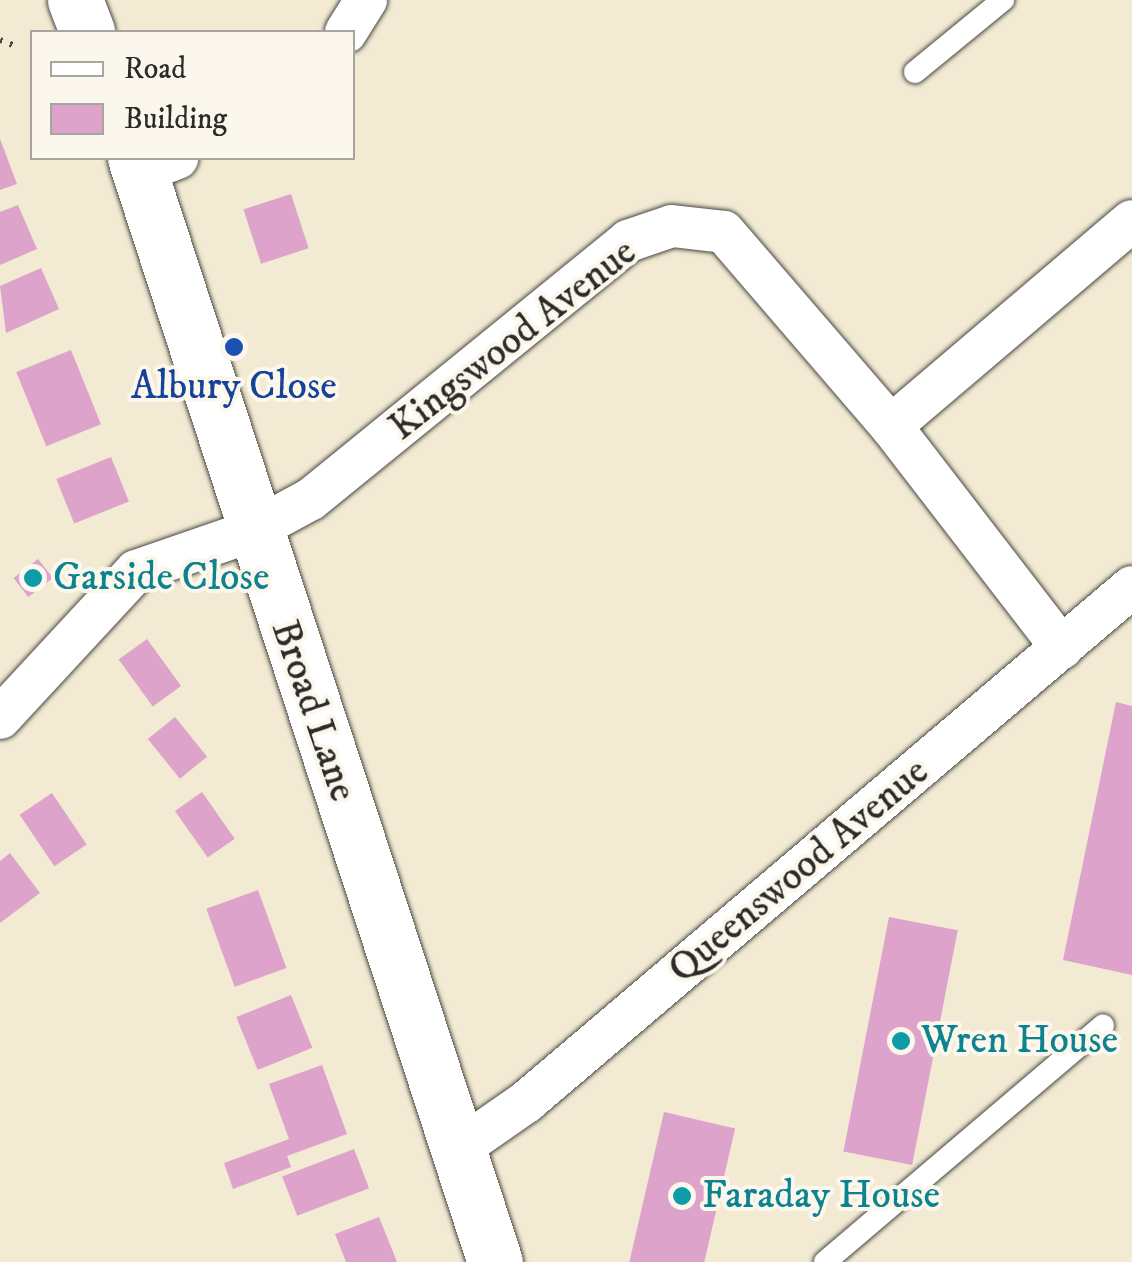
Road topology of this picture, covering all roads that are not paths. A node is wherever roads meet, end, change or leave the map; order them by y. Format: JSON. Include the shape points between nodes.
{"nodes":[{"id":1,"x":75,"y":0,"type":"edge"},
{"id":2,"x":366,"y":0,"type":"edge"},
{"id":3,"x":1003,"y":0,"type":"edge"},
{"id":4,"x":86,"y":30,"type":"edge"},
{"id":5,"x":347,"y":30,"type":"edge"},
{"id":6,"x":915,"y":72,"type":"dead end"},
{"id":7,"x":151,"y":162,"type":"edge"},
{"id":8,"x":1132,"y":220,"type":"edge"},
{"id":9,"x":890,"y":426,"type":"junction"},
{"id":10,"x":252,"y":531,"type":"junction"},
{"id":11,"x":1132,"y":586,"type":"edge"},
{"id":12,"x":1062,"y":648,"type":"junction"},
{"id":13,"x":0,"y":718,"type":"edge"},
{"id":14,"x":1103,"y":1025,"type":"dead end"},
{"id":15,"x":460,"y":1148,"type":"junction"},
{"id":16,"x":495,"y":1262,"type":"edge"},
{"id":17,"x":826,"y":1262,"type":"edge"}],
"edges":[{"from":1,"to":4,"type":"street"},
{"from":2,"to":5,"type":"street"},
{"from":3,"to":6,"type":"lane"},
{"from":7,"to":10,"type":"street","name":"Broad Lane"},
{"from":8,"to":9,"type":"street"},
{"from":9,"to":10,"type":"street","name":"Kingswood Avenue","via":[[724,232],[672,226],[628,241],[312,499]]},
{"from":9,"to":12,"type":"street","name":"Kingswood Avenue"},
{"from":10,"to":13,"type":"street","via":[[136,570]]},
{"from":10,"to":15,"type":"street","name":"Broad Lane"},
{"from":11,"to":12,"type":"street","name":"Queenswood Avenue"},
{"from":12,"to":15,"type":"street","name":"Queenswood Avenue","via":[[526,1102]]},
{"from":14,"to":17,"type":"lane"},
{"from":15,"to":16,"type":"street","name":"Broad Lane"}]}
